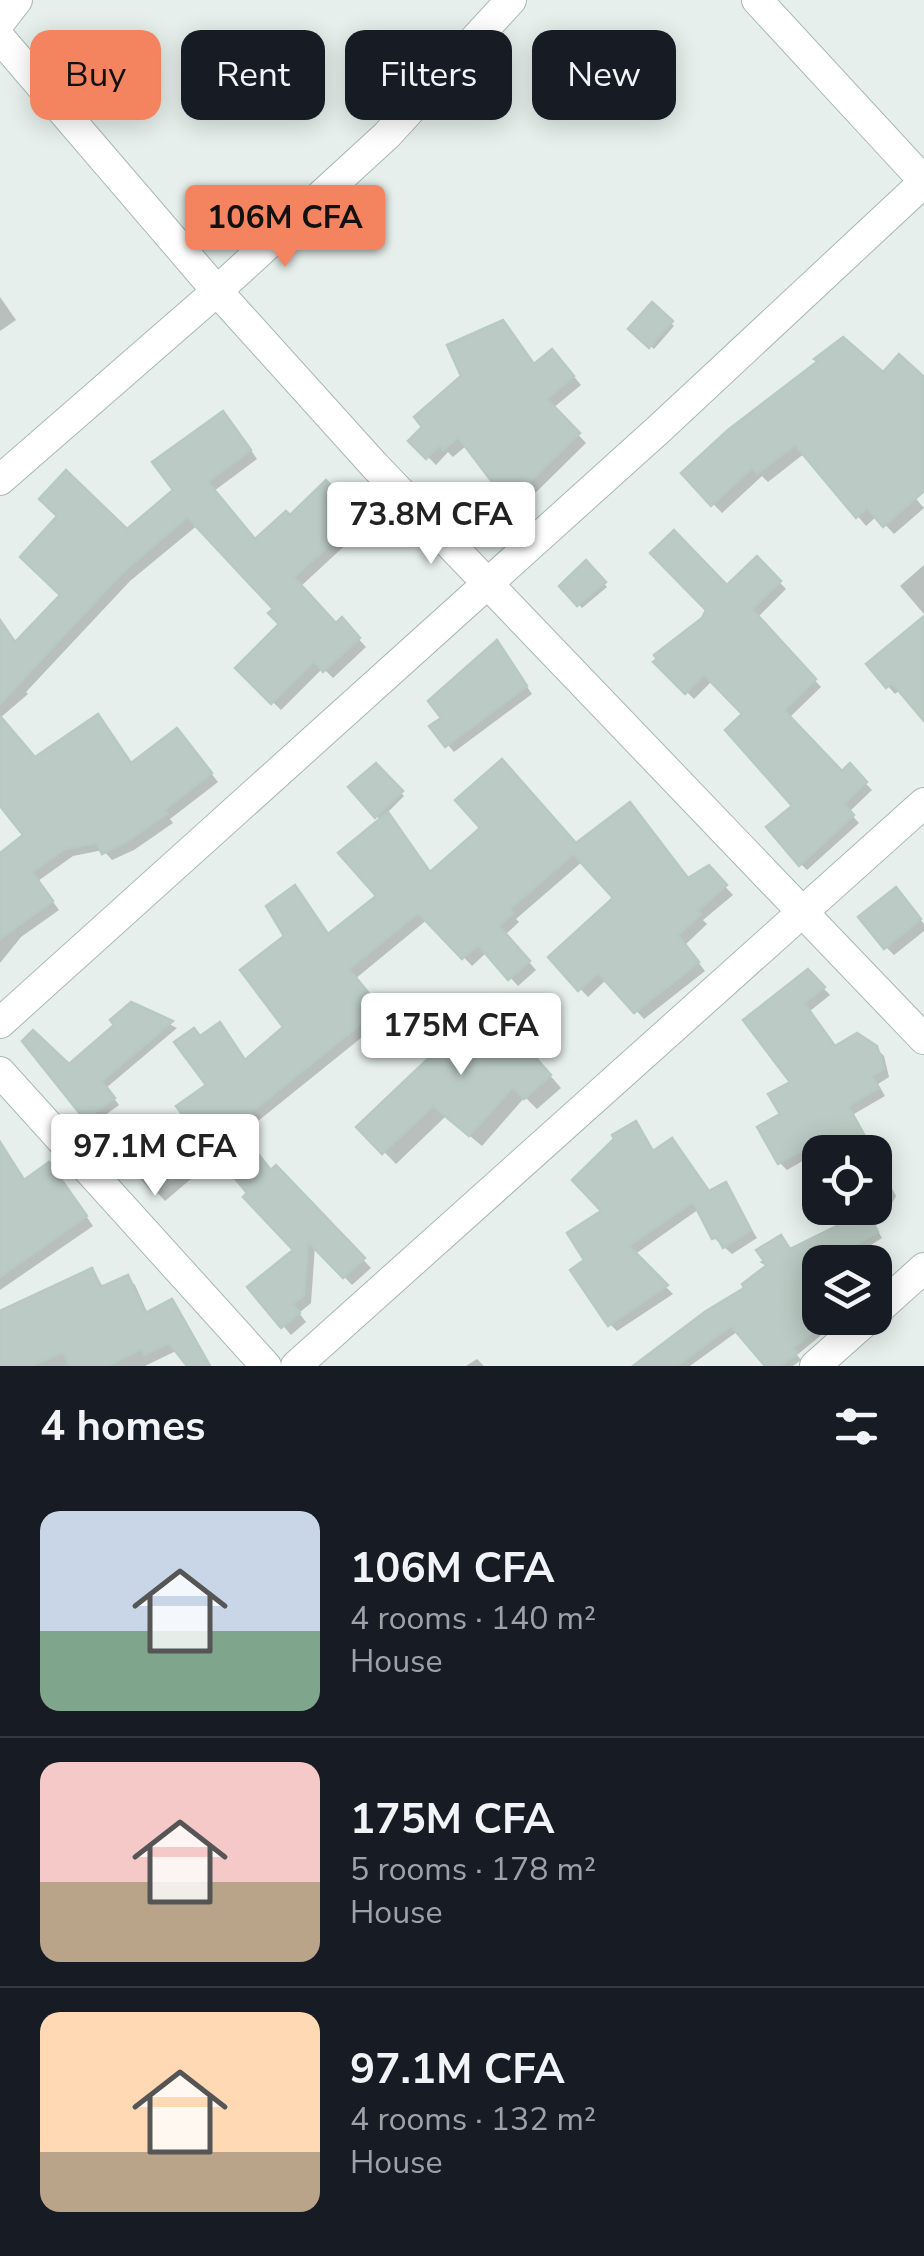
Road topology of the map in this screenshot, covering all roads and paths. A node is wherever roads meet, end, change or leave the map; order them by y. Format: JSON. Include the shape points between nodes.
{"nodes":[{"id":1,"x":17,"y":0,"type":"edge"},
{"id":2,"x":512,"y":0,"type":"edge"},
{"id":3,"x":757,"y":0,"type":"edge"},
{"id":4,"x":0,"y":22,"type":"edge"},
{"id":5,"x":0,"y":38,"type":"edge"},
{"id":6,"x":924,"y":181,"type":"edge"},
{"id":7,"x":217,"y":291,"type":"junction"},
{"id":8,"x":0,"y":480,"type":"edge"},
{"id":9,"x":488,"y":584,"type":"junction"},
{"id":10,"x":924,"y":803,"type":"edge"},
{"id":11,"x":802,"y":912,"type":"junction"},
{"id":12,"x":0,"y":1023,"type":"edge"},
{"id":13,"x":924,"y":1039,"type":"edge"},
{"id":14,"x":0,"y":1072,"type":"edge"},
{"id":15,"x":924,"y":1268,"type":"edge"},
{"id":16,"x":892,"y":1297,"type":"edge"},
{"id":17,"x":850,"y":1335,"type":"edge"},
{"id":18,"x":266,"y":1366,"type":"edge"},
{"id":19,"x":296,"y":1366,"type":"edge"},
{"id":20,"x":815,"y":1366,"type":"edge"}],
"edges":[{"from":1,"to":4,"type":"street"},
{"from":2,"to":7,"type":"street","via":[[386,135]]},
{"from":3,"to":6,"type":"street"},
{"from":5,"to":7,"type":"street"},
{"from":6,"to":9,"type":"street"},
{"from":7,"to":8,"type":"street"},
{"from":7,"to":9,"type":"street"},
{"from":9,"to":11,"type":"street"},
{"from":9,"to":12,"type":"street"},
{"from":10,"to":11,"type":"street"},
{"from":11,"to":13,"type":"street"},
{"from":11,"to":19,"type":"street"},
{"from":14,"to":18,"type":"street"},
{"from":15,"to":16,"type":"street"},
{"from":17,"to":20,"type":"street"}]}
